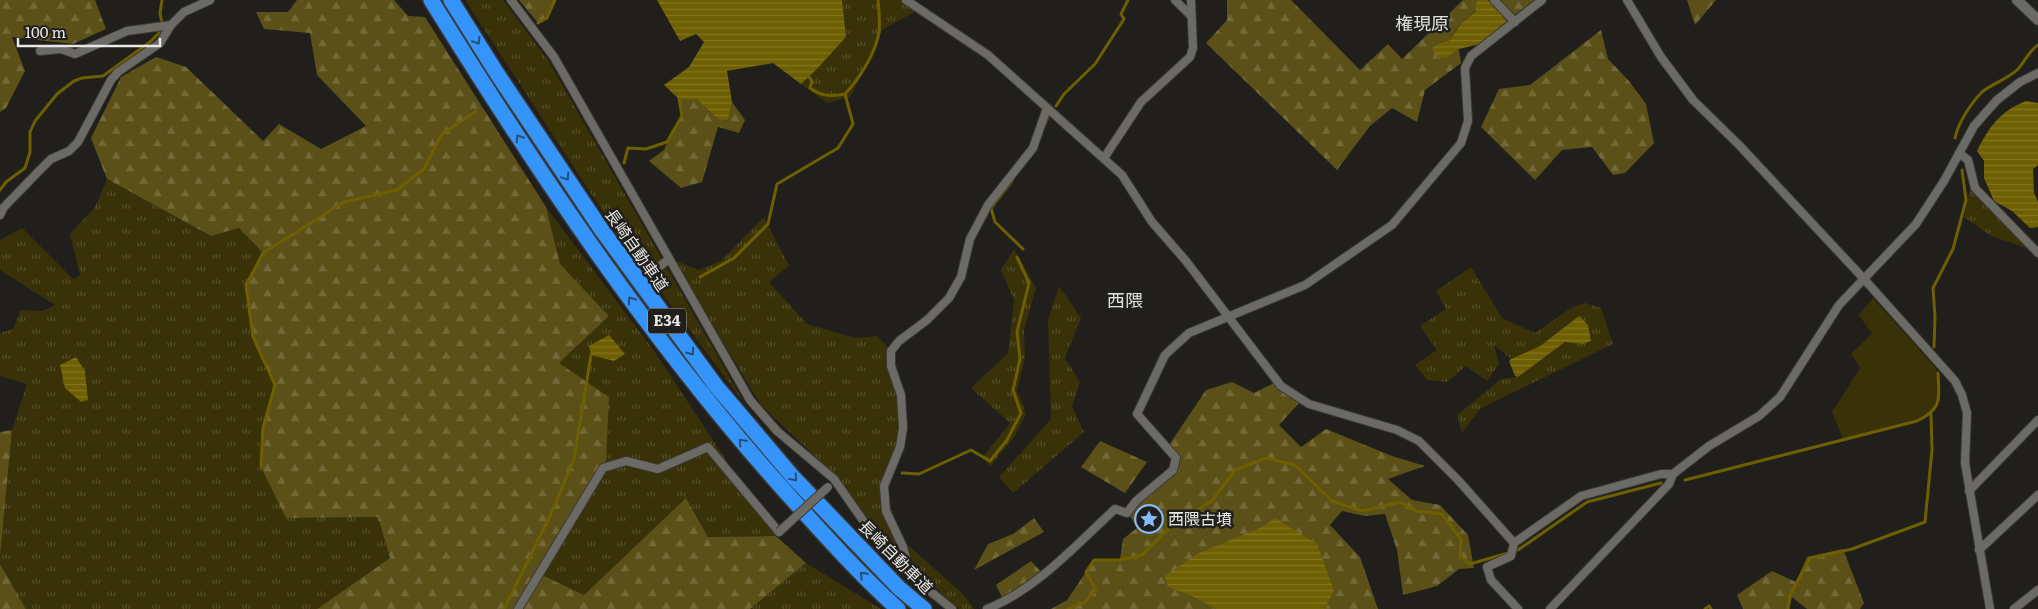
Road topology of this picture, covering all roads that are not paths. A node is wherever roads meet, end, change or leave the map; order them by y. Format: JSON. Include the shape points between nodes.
{"nodes":[{"id":1,"x":210,"y":0,"type":"edge"},
{"id":2,"x":431,"y":0,"type":"edge"},
{"id":3,"x":451,"y":0,"type":"edge"},
{"id":4,"x":510,"y":0,"type":"edge"},
{"id":5,"x":906,"y":0,"type":"edge"},
{"id":6,"x":1175,"y":0,"type":"edge"},
{"id":7,"x":1191,"y":0,"type":"edge"},
{"id":8,"x":1494,"y":0,"type":"edge"},
{"id":9,"x":1542,"y":0,"type":"edge"},
{"id":10,"x":1627,"y":0,"type":"edge"},
{"id":11,"x":2017,"y":0,"type":"edge"},
{"id":12,"x":1191,"y":16,"type":"junction"},
{"id":13,"x":2038,"y":20,"type":"edge"},
{"id":14,"x":1515,"y":22,"type":"junction"},
{"id":15,"x":168,"y":26,"type":"junction"},
{"id":16,"x":40,"y":51,"type":"dead end"},
{"id":17,"x":2038,"y":72,"type":"edge"},
{"id":18,"x":1047,"y":108,"type":"junction"},
{"id":19,"x":1959,"y":153,"type":"junction"},
{"id":20,"x":1104,"y":158,"type":"junction"},
{"id":21,"x":0,"y":215,"type":"edge"},
{"id":22,"x":2038,"y":253,"type":"edge"},
{"id":23,"x":668,"y":259,"type":"junction"},
{"id":24,"x":651,"y":273,"type":"dead end"},
{"id":25,"x":1864,"y":279,"type":"junction"},
{"id":26,"x":1230,"y":316,"type":"junction"},
{"id":27,"x":2038,"y":420,"type":"edge"},
{"id":28,"x":1673,"y":474,"type":"junction"},
{"id":29,"x":834,"y":479,"type":"junction"},
{"id":30,"x":1969,"y":492,"type":"junction"},
{"id":31,"x":2038,"y":495,"type":"edge"},
{"id":32,"x":1514,"y":543,"type":"junction"},
{"id":33,"x":1980,"y":550,"type":"junction"},
{"id":34,"x":904,"y":567,"type":"junction"},
{"id":35,"x":2038,"y":590,"type":"edge"},
{"id":36,"x":518,"y":609,"type":"edge"},
{"id":37,"x":898,"y":609,"type":"edge"},
{"id":38,"x":924,"y":609,"type":"edge"},
{"id":39,"x":952,"y":609,"type":"edge"},
{"id":40,"x":987,"y":609,"type":"edge"},
{"id":41,"x":1518,"y":609,"type":"edge"},
{"id":42,"x":1550,"y":609,"type":"edge"},
{"id":43,"x":1990,"y":609,"type":"edge"},
{"id":44,"x":2014,"y":609,"type":"edge"}],
"edges":[{"from":1,"to":15,"type":"street","via":[[184,12]]},
{"from":37,"to":2,"type":"highway","name":"長崎自動車道","number":"E34","one_way":true,"via":[[816,526],[709,403],[556,194]]},
{"from":3,"to":38,"type":"highway","name":"長崎自動車道","number":"E34","one_way":true,"via":[[601,229],[716,386],[793,477]]},
{"from":4,"to":23,"type":"street","via":[[554,58]]},
{"from":5,"to":18,"type":"street","via":[[988,55]]},
{"from":6,"to":12,"type":"street"},
{"from":7,"to":12,"type":"street"},
{"from":8,"to":14,"type":"street"},
{"from":9,"to":14,"type":"street"},
{"from":10,"to":25,"type":"street","via":[[1661,58],[1692,100]]},
{"from":11,"to":13,"type":"street"},
{"from":12,"to":20,"type":"street","via":[[1193,48],[1190,57],[1141,102]]},
{"from":14,"to":26,"type":"street","via":[[1472,56],[1465,68],[1468,121],[1461,143],[1392,225],[1305,285]]},
{"from":15,"to":16,"type":"street","via":[[127,31],[75,54],[61,50]]},
{"from":15,"to":21,"type":"street","via":[[160,44],[111,80],[78,142],[39,171]]},
{"from":17,"to":19,"type":"street","via":[[1997,100],[1974,126]]},
{"from":18,"to":20,"type":"street"},
{"from":18,"to":34,"type":"street","via":[[1033,148],[988,205],[970,239],[961,277],[949,298],[892,351],[891,366],[900,395],[903,428],[900,447],[884,486],[886,511],[906,558]]},
{"from":19,"to":22,"type":"street","via":[[1968,160],[1975,188]]},
{"from":19,"to":25,"type":"street","via":[[1916,224]]},
{"from":20,"to":26,"type":"street","via":[[1122,175],[1152,222]]},
{"from":23,"to":24,"type":"street"},
{"from":23,"to":29,"type":"street","via":[[750,400],[777,430]]},
{"from":25,"to":28,"type":"street","via":[[1839,305],[1780,397],[1759,416],[1709,446]]},
{"from":25,"to":30,"type":"street","via":[[1949,375],[1962,395],[1967,413],[1965,463]]},
{"from":26,"to":32,"type":"street","via":[[1281,386],[1309,404],[1397,430],[1419,441]]},
{"from":26,"to":40,"type":"street","via":[[1189,333],[1165,355],[1138,414],[1176,458],[1173,470],[1136,501],[1128,513],[1115,509],[1043,575],[1005,602]]},
{"from":27,"to":30,"type":"street"},
{"from":28,"to":32,"type":"street","via":[[1661,474],[1581,496]]},
{"from":28,"to":42,"type":"street","via":[[1669,484]]},
{"from":29,"to":34,"type":"street","via":[[876,539]]},
{"from":29,"to":36,"type":"street","bridge":true,"via":[[779,532],[708,447],[658,469],[626,461],[603,468]]},
{"from":30,"to":33,"type":"street"},
{"from":31,"to":33,"type":"street"},
{"from":32,"to":41,"type":"street","via":[[1511,556],[1487,567],[1491,580]]},
{"from":33,"to":43,"type":"street"},
{"from":34,"to":39,"type":"street"},
{"from":35,"to":44,"type":"street"}]}
